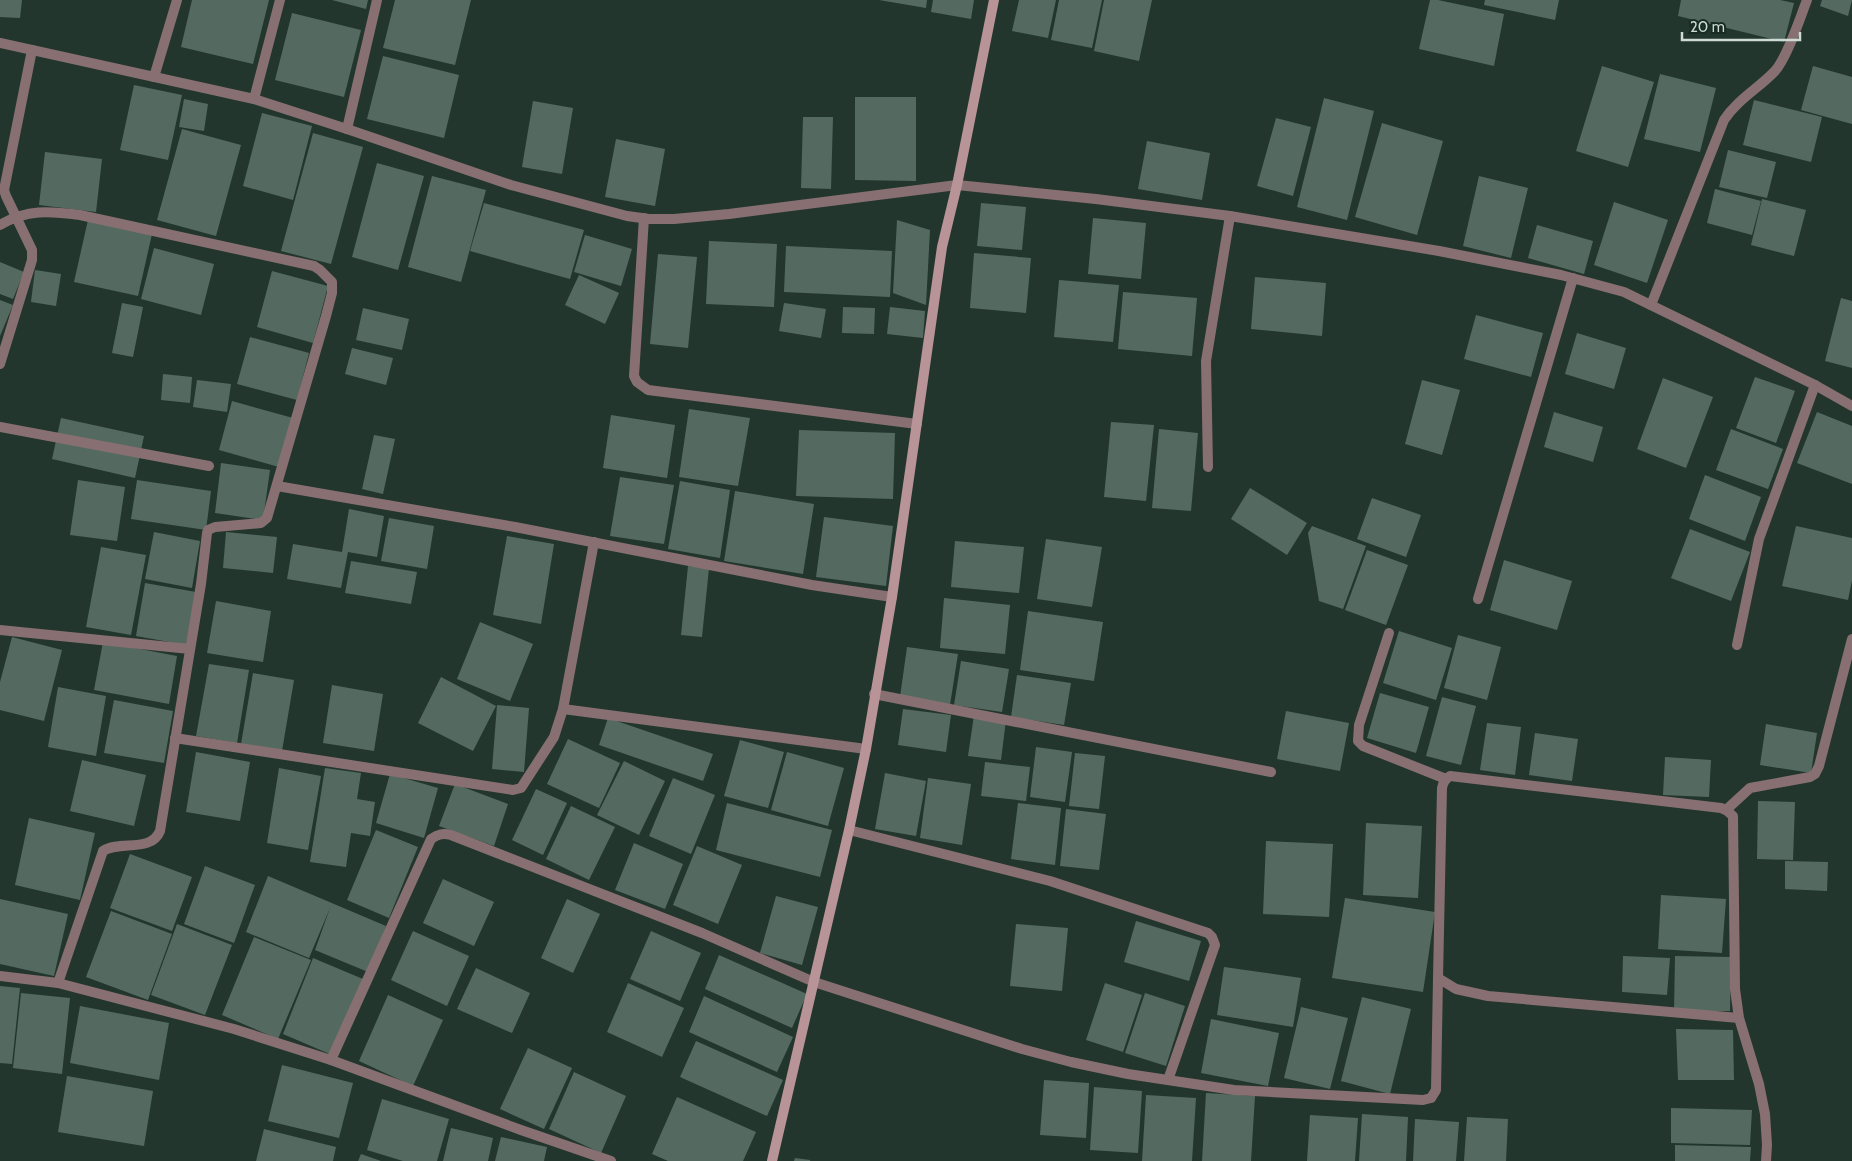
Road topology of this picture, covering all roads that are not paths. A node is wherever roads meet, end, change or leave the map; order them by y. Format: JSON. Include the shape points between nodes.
{"nodes":[{"id":1,"x":176,"y":0,"type":"edge"},
{"id":2,"x":280,"y":0,"type":"edge"},
{"id":3,"x":377,"y":0,"type":"edge"},
{"id":4,"x":994,"y":0,"type":"edge"},
{"id":5,"x":1807,"y":0,"type":"edge"},
{"id":6,"x":0,"y":43,"type":"edge"},
{"id":7,"x":32,"y":50,"type":"junction"},
{"id":8,"x":154,"y":77,"type":"junction"},
{"id":9,"x":254,"y":99,"type":"junction"},
{"id":10,"x":347,"y":129,"type":"junction"},
{"id":11,"x":957,"y":185,"type":"junction"},
{"id":12,"x":15,"y":216,"type":"junction"},
{"id":13,"x":1230,"y":216,"type":"junction"},
{"id":14,"x":644,"y":218,"type":"junction"},
{"id":15,"x":0,"y":225,"type":"edge"},
{"id":16,"x":1574,"y":278,"type":"junction"},
{"id":17,"x":1651,"y":306,"type":"junction"},
{"id":18,"x":0,"y":364,"type":"edge"},
{"id":19,"x":1815,"y":385,"type":"junction"},
{"id":20,"x":1852,"y":406,"type":"edge"},
{"id":21,"x":917,"y":424,"type":"junction"},
{"id":22,"x":0,"y":426,"type":"edge"},
{"id":23,"x":209,"y":466,"type":"dead end"},
{"id":24,"x":1208,"y":467,"type":"dead end"},
{"id":25,"x":277,"y":486,"type":"junction"},
{"id":26,"x":594,"y":542,"type":"junction"},
{"id":27,"x":892,"y":597,"type":"junction"},
{"id":28,"x":1478,"y":599,"type":"dead end"},
{"id":29,"x":0,"y":630,"type":"edge"},
{"id":30,"x":1389,"y":633,"type":"dead end"},
{"id":31,"x":1852,"y":638,"type":"edge"},
{"id":32,"x":1737,"y":645,"type":"dead end"},
{"id":33,"x":190,"y":649,"type":"junction"},
{"id":34,"x":874,"y":694,"type":"junction"},
{"id":35,"x":563,"y":709,"type":"junction"},
{"id":36,"x":176,"y":738,"type":"junction"},
{"id":37,"x":866,"y":749,"type":"junction"},
{"id":38,"x":1272,"y":772,"type":"dead end"},
{"id":39,"x":1446,"y":779,"type":"junction"},
{"id":40,"x":1726,"y":810,"type":"junction"},
{"id":41,"x":849,"y":830,"type":"junction"},
{"id":42,"x":0,"y":976,"type":"edge"},
{"id":43,"x":1438,"y":978,"type":"junction"},
{"id":44,"x":814,"y":982,"type":"junction"},
{"id":45,"x":58,"y":983,"type":"junction"},
{"id":46,"x":1738,"y":1018,"type":"junction"},
{"id":47,"x":331,"y":1060,"type":"junction"},
{"id":48,"x":1168,"y":1080,"type":"junction"},
{"id":49,"x":611,"y":1161,"type":"edge"},
{"id":50,"x":772,"y":1161,"type":"edge"},
{"id":51,"x":1766,"y":1161,"type":"edge"}],
"edges":[{"from":1,"to":8,"type":"street"},
{"from":2,"to":9,"type":"street"},
{"from":3,"to":10,"type":"street"},
{"from":4,"to":11,"type":"street"},
{"from":5,"to":17,"type":"street","via":[[1776,71],[1724,120]]},
{"from":6,"to":7,"type":"street"},
{"from":7,"to":8,"type":"street"},
{"from":7,"to":12,"type":"street","via":[[4,186]]},
{"from":8,"to":9,"type":"street"},
{"from":9,"to":10,"type":"street"},
{"from":10,"to":14,"type":"street","via":[[512,185]]},
{"from":11,"to":13,"type":"street"},
{"from":11,"to":14,"type":"street","via":[[729,214]]},
{"from":11,"to":21,"type":"street","via":[[942,247]]},
{"from":12,"to":15,"type":"street"},
{"from":12,"to":18,"type":"street","via":[[32,250],[32,260]]},
{"from":12,"to":25,"type":"street","via":[[36,212],[80,215],[314,266],[332,282],[332,293]]},
{"from":13,"to":16,"type":"street","via":[[1439,251]]},
{"from":13,"to":24,"type":"street","via":[[1206,361]]},
{"from":14,"to":21,"type":"street","via":[[634,376],[637,382],[648,390]]},
{"from":16,"to":17,"type":"street","via":[[1624,292]]},
{"from":16,"to":28,"type":"street"},
{"from":17,"to":19,"type":"street"},
{"from":19,"to":20,"type":"street"},
{"from":19,"to":32,"type":"street","via":[[1759,540]]},
{"from":21,"to":27,"type":"street"},
{"from":22,"to":23,"type":"street"},
{"from":25,"to":26,"type":"street"},
{"from":25,"to":33,"type":"street","via":[[264,521],[208,530]]},
{"from":26,"to":27,"type":"street","via":[[812,585]]},
{"from":26,"to":35,"type":"street"},
{"from":27,"to":34,"type":"street"},
{"from":29,"to":33,"type":"street"},
{"from":30,"to":39,"type":"street","via":[[1358,725],[1358,742]]},
{"from":31,"to":40,"type":"street","via":[[1815,774],[1750,788]]},
{"from":33,"to":36,"type":"street"},
{"from":34,"to":37,"type":"street"},
{"from":34,"to":38,"type":"street"},
{"from":35,"to":36,"type":"street","via":[[554,737],[518,790]]},
{"from":35,"to":37,"type":"street"},
{"from":36,"to":45,"type":"street","via":[[158,836],[147,844],[113,846],[103,851]]},
{"from":37,"to":41,"type":"street"},
{"from":39,"to":40,"type":"street","via":[[1450,776]]},
{"from":39,"to":43,"type":"street","via":[[1442,788]]},
{"from":40,"to":46,"type":"street","via":[[1732,816]]},
{"from":41,"to":44,"type":"street"},
{"from":41,"to":48,"type":"street","via":[[1050,881],[1208,933],[1215,945]]},
{"from":42,"to":45,"type":"street"},
{"from":43,"to":46,"type":"street","via":[[1456,989],[1488,996]]},
{"from":43,"to":48,"type":"street","via":[[1436,1090],[1428,1099],[1234,1090]]},
{"from":44,"to":47,"type":"street","via":[[693,929],[451,835],[441,834],[431,839]]},
{"from":44,"to":48,"type":"street","via":[[1055,1058]]},
{"from":44,"to":50,"type":"street"},
{"from":45,"to":47,"type":"street","via":[[234,1029]]},
{"from":46,"to":51,"type":"street","via":[[1765,1114]]},
{"from":47,"to":49,"type":"street"}]}
